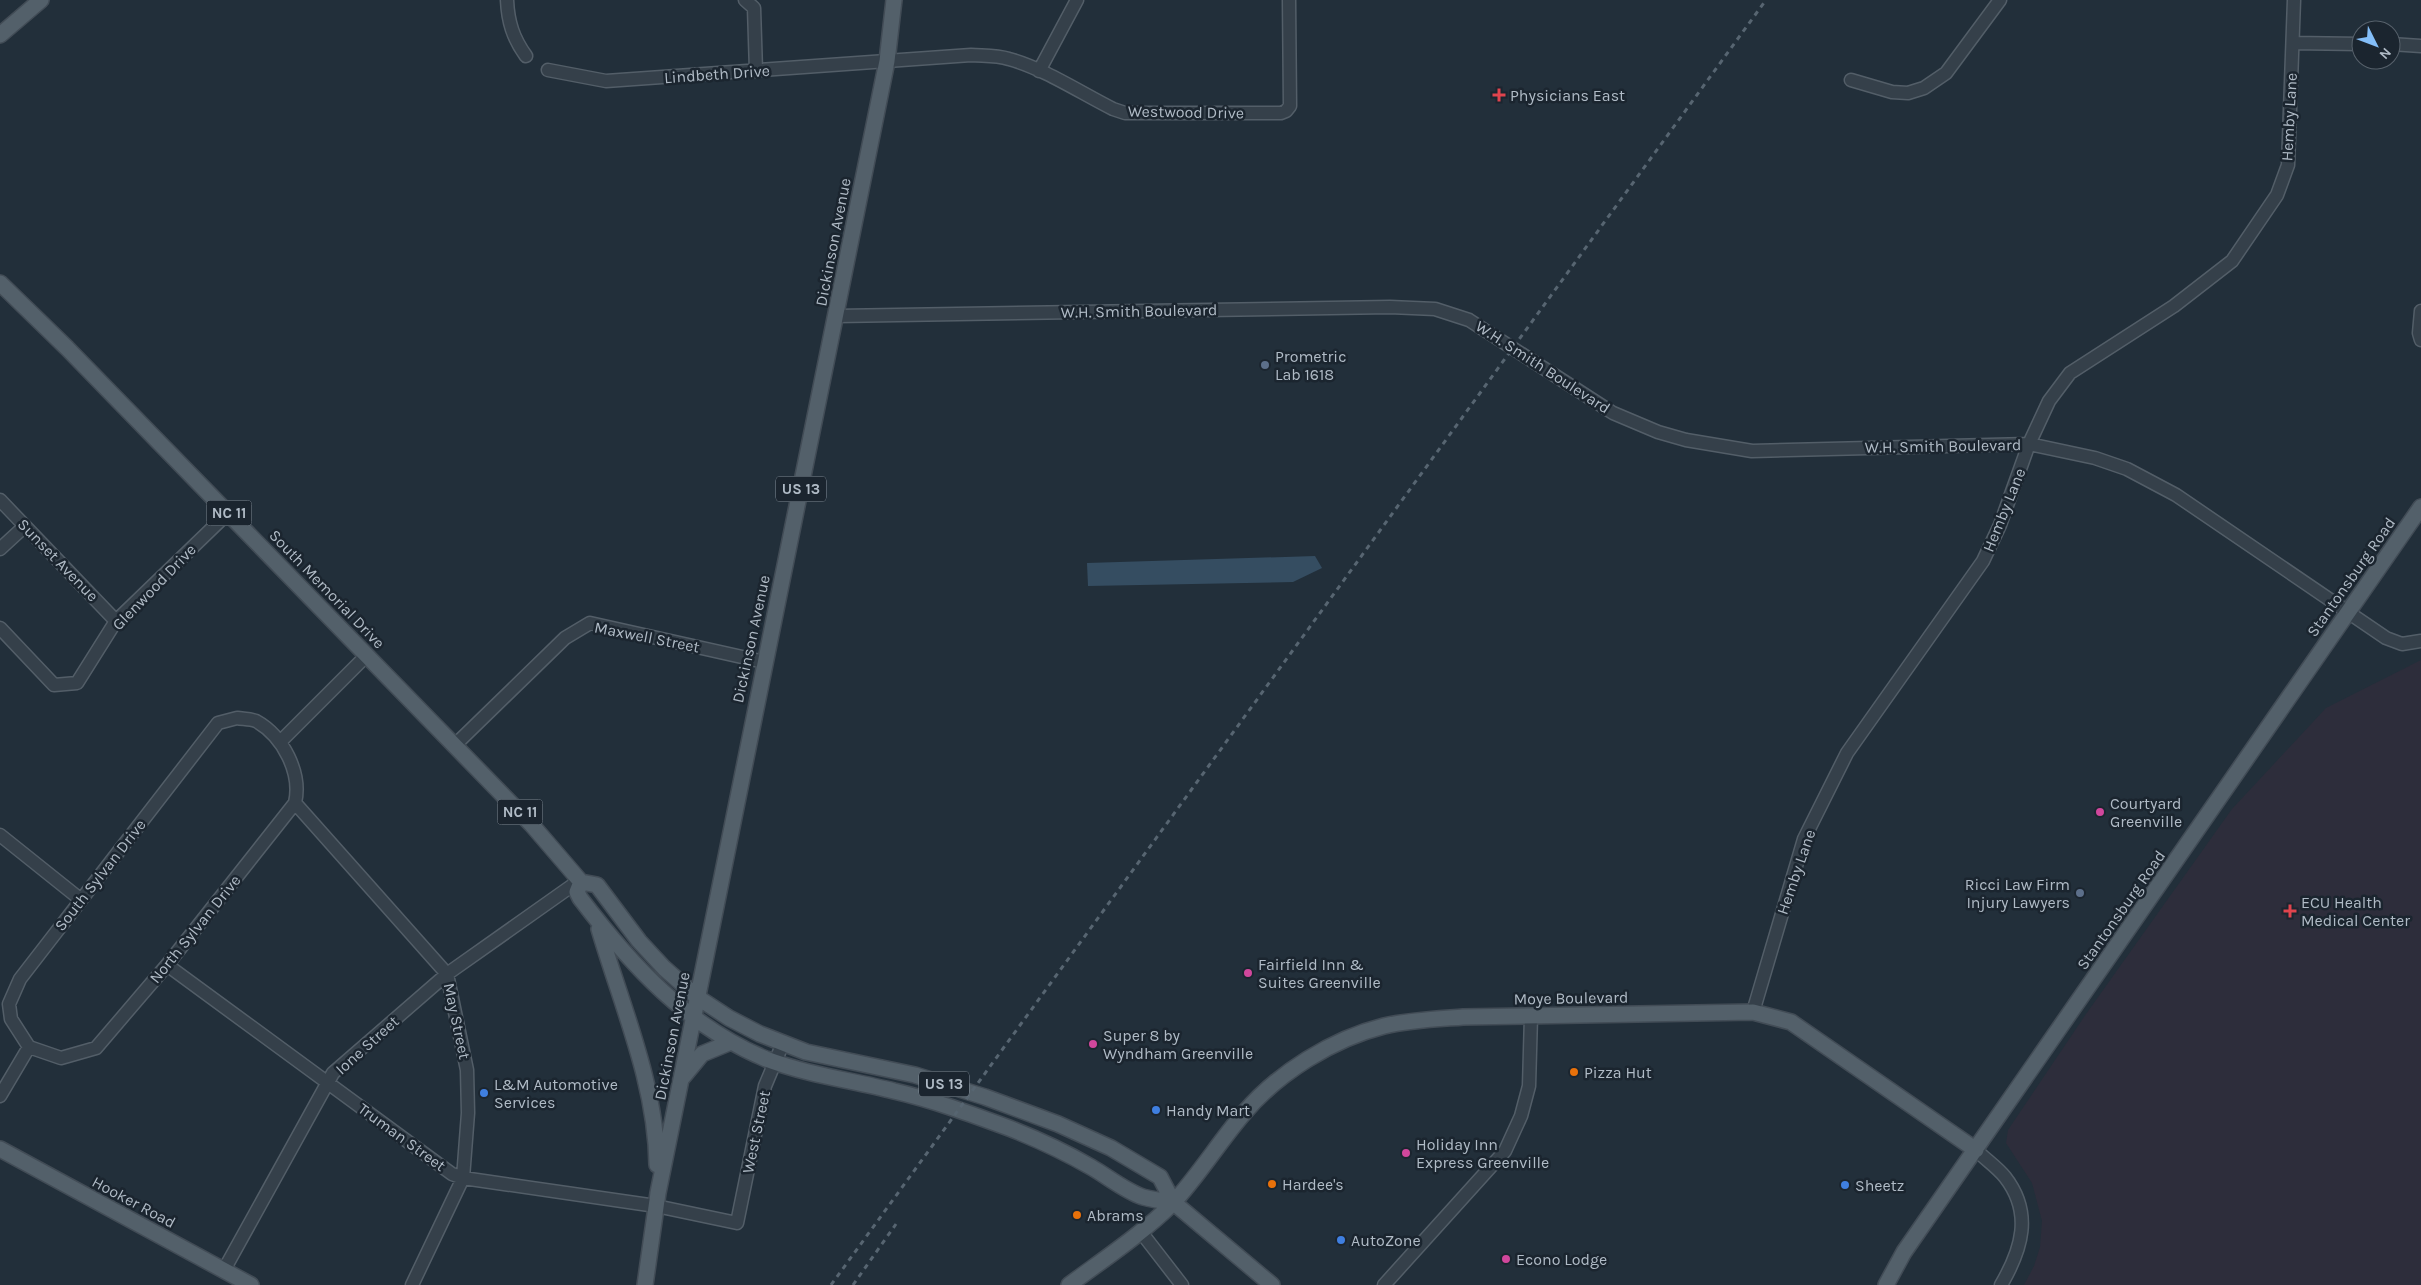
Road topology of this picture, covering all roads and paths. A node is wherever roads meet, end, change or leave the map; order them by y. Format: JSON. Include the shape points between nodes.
{"nodes":[{"id":1,"x":41,"y":0,"type":"edge"},
{"id":2,"x":507,"y":0,"type":"edge"},
{"id":3,"x":745,"y":0,"type":"edge"},
{"id":4,"x":894,"y":0,"type":"edge"},
{"id":5,"x":1077,"y":0,"type":"edge"},
{"id":6,"x":1289,"y":0,"type":"edge"},
{"id":7,"x":2000,"y":0,"type":"edge"},
{"id":8,"x":2294,"y":0,"type":"edge"},
{"id":9,"x":0,"y":35,"type":"edge"},
{"id":10,"x":2293,"y":43,"type":"junction"},
{"id":11,"x":2351,"y":44,"type":"edge"},
{"id":12,"x":2401,"y":45,"type":"edge"},
{"id":13,"x":2421,"y":46,"type":"edge"},
{"id":14,"x":526,"y":56,"type":"dead end"},
{"id":15,"x":887,"y":61,"type":"junction"},
{"id":16,"x":548,"y":70,"type":"dead end"},
{"id":17,"x":756,"y":71,"type":"junction"},
{"id":18,"x":1039,"y":71,"type":"junction"},
{"id":19,"x":1851,"y":80,"type":"dead end"},
{"id":20,"x":0,"y":284,"type":"edge"},
{"id":21,"x":2421,"y":311,"type":"edge"},
{"id":22,"x":837,"y":316,"type":"junction"},
{"id":23,"x":2421,"y":340,"type":"edge"},
{"id":24,"x":2030,"y":444,"type":"junction"},
{"id":25,"x":0,"y":500,"type":"edge"},
{"id":26,"x":2421,"y":507,"type":"edge"},
{"id":27,"x":228,"y":513,"type":"junction"},
{"id":28,"x":25,"y":526,"type":"junction"},
{"id":29,"x":0,"y":549,"type":"edge"},
{"id":30,"x":2348,"y":614,"type":"junction"},
{"id":31,"x":116,"y":620,"type":"junction"},
{"id":32,"x":0,"y":628,"type":"edge"},
{"id":33,"x":2421,"y":641,"type":"edge"},
{"id":34,"x":367,"y":656,"type":"junction"},
{"id":35,"x":764,"y":662,"type":"junction"},
{"id":36,"x":280,"y":742,"type":"junction"},
{"id":37,"x":455,"y":745,"type":"junction"},
{"id":38,"x":295,"y":803,"type":"junction"},
{"id":39,"x":0,"y":835,"type":"edge"},
{"id":40,"x":580,"y":881,"type":"junction"},
{"id":41,"x":80,"y":899,"type":"junction"},
{"id":42,"x":597,"y":920,"type":"junction"},
{"id":43,"x":168,"y":965,"type":"junction"},
{"id":44,"x":447,"y":974,"type":"junction"},
{"id":45,"x":697,"y":997,"type":"junction"},
{"id":46,"x":1754,"y":1012,"type":"junction"},
{"id":47,"x":1531,"y":1016,"type":"junction"},
{"id":48,"x":693,"y":1017,"type":"junction"},
{"id":49,"x":732,"y":1042,"type":"junction"},
{"id":50,"x":782,"y":1043,"type":"junction"},
{"id":51,"x":29,"y":1047,"type":"junction"},
{"id":52,"x":776,"y":1062,"type":"junction"},
{"id":53,"x":681,"y":1080,"type":"junction"},
{"id":54,"x":327,"y":1082,"type":"junction"},
{"id":55,"x":0,"y":1096,"type":"edge"},
{"id":56,"x":0,"y":1149,"type":"edge"},
{"id":57,"x":1976,"y":1150,"type":"junction"},
{"id":58,"x":463,"y":1178,"type":"junction"},
{"id":59,"x":657,"y":1199,"type":"junction"},
{"id":60,"x":1173,"y":1202,"type":"junction"},
{"id":61,"x":737,"y":1224,"type":"joint"},
{"id":62,"x":1141,"y":1232,"type":"junction"},
{"id":63,"x":224,"y":1270,"type":"junction"},
{"id":64,"x":251,"y":1285,"type":"edge"},
{"id":65,"x":412,"y":1285,"type":"edge"},
{"id":66,"x":645,"y":1285,"type":"edge"},
{"id":67,"x":1069,"y":1285,"type":"edge"},
{"id":68,"x":1182,"y":1285,"type":"edge"},
{"id":69,"x":1272,"y":1285,"type":"edge"},
{"id":70,"x":1384,"y":1285,"type":"edge"},
{"id":71,"x":1886,"y":1285,"type":"edge"},
{"id":72,"x":2001,"y":1285,"type":"edge"}],
"edges":[{"from":1,"to":9,"type":"main road"},
{"from":2,"to":14,"type":"street","via":[[508,22]]},
{"from":3,"to":17,"type":"street","via":[[754,8]]},
{"from":4,"to":15,"type":"main road","name":"Dickinson Avenue","number":"US 13"},
{"from":5,"to":18,"type":"street"},
{"from":6,"to":18,"type":"street","name":"Westwood Drive","via":[[1290,106],[1286,111],[1125,113]]},
{"from":7,"to":19,"type":"street","via":[[1946,73],[1924,88],[1892,92]]},
{"from":8,"to":10,"type":"street","name":"Hemby Lane"},
{"from":10,"to":11,"type":"street"},
{"from":10,"to":24,"type":"street","name":"Hemby Lane","via":[[2288,165],[2277,195],[2232,261],[2174,306],[2070,373],[2049,400]]},
{"from":12,"to":13,"type":"street"},
{"from":15,"to":17,"type":"street","name":"Lindbeth Drive"},
{"from":15,"to":18,"type":"street","name":"Westwood Drive","via":[[995,56]]},
{"from":15,"to":22,"type":"main road","name":"Dickinson Avenue","number":"US 13"},
{"from":16,"to":17,"type":"street","name":"Lindbeth Drive","via":[[606,81]]},
{"from":20,"to":27,"type":"main road","name":"South Memorial Drive","number":"NC 11"},
{"from":21,"to":23,"type":"street"},
{"from":22,"to":24,"type":"street","name":"W.H. Smith Boulevard","via":[[1390,307],[1435,309],[1469,320],[1488,331],[1613,413],[1686,440],[1752,450]]},
{"from":22,"to":35,"type":"main road","name":"Dickinson Avenue","number":"US 13"},
{"from":24,"to":30,"type":"street","name":"W.H. Smith Boulevard","via":[[2060,448],[2127,469],[2206,514]]},
{"from":24,"to":46,"type":"street","name":"Hemby Lane","via":[[1983,562],[1847,753],[1804,839]]},
{"from":25,"to":28,"type":"street","name":"Sunset Avenue"},
{"from":26,"to":30,"type":"main road","name":"Stantonsburg Road"},
{"from":27,"to":31,"type":"street","name":"Glenwood Drive"},
{"from":27,"to":34,"type":"main road","name":"South Memorial Drive","number":"NC 11"},
{"from":28,"to":29,"type":"street"},
{"from":28,"to":31,"type":"street","name":"Sunset Avenue"},
{"from":30,"to":33,"type":"street","name":"W.H. Smith Boulevard","via":[[2386,638],[2402,644]]},
{"from":30,"to":57,"type":"main road","name":"Stantonsburg Road"},
{"from":31,"to":32,"type":"street","name":"Glenwood Drive","via":[[77,682],[54,685]]},
{"from":34,"to":36,"type":"street"},
{"from":34,"to":37,"type":"main road","name":"South Memorial Drive","number":"NC 11"},
{"from":35,"to":37,"type":"street","name":"Maxwell Street","via":[[590,623],[565,638]]},
{"from":35,"to":45,"type":"main road","name":"Dickinson Avenue","number":"US 13"},
{"from":36,"to":38,"type":"street","via":[[293,768],[298,791]]},
{"from":36,"to":41,"type":"street","name":"South Sylvan Drive","via":[[256,721],[237,718],[218,723]]},
{"from":37,"to":40,"type":"main road","name":"South Memorial Drive","number":"NC 11","via":[[549,842]]},
{"from":38,"to":43,"type":"street","name":"North Sylvan Drive"},
{"from":38,"to":44,"type":"street","name":"May Street"},
{"from":39,"to":41,"type":"street"},
{"from":40,"to":42,"type":"main road","name":"South Memorial Drive","number":"NC 11","via":[[577,892]]},
{"from":40,"to":44,"type":"street","name":"Ione Street"},
{"from":40,"to":45,"type":"main road","name":"South Memorial Drive","number":"NC 11","via":[[597,885],[651,954]]},
{"from":41,"to":51,"type":"street","name":"South Sylvan Drive","via":[[20,979],[9,1004],[11,1020]]},
{"from":42,"to":48,"type":"main road","name":"South Memorial Drive","number":"NC 11","via":[[647,978]]},
{"from":42,"to":59,"type":"main road","via":[[646,1081],[657,1144]]},
{"from":43,"to":51,"type":"street","name":"North Sylvan Drive","via":[[96,1048],[61,1058]]},
{"from":43,"to":54,"type":"street","name":"Truman Street"},
{"from":44,"to":54,"type":"street","name":"Ione Street","via":[[333,1073]]},
{"from":44,"to":58,"type":"street","name":"May Street","via":[[467,1070],[468,1113]]},
{"from":45,"to":48,"type":"main road","name":"Dickinson Avenue","number":"US 13"},
{"from":45,"to":50,"type":"main road","name":"South Memorial Drive","number":"US 13","via":[[745,1027]]},
{"from":46,"to":47,"type":"main road","name":"Moye Boulevard"},
{"from":46,"to":57,"type":"main road","name":"Moye Boulevard","via":[[1791,1022]]},
{"from":47,"to":60,"type":"main road","name":"Moye Boulevard","via":[[1418,1020],[1382,1027],[1321,1051],[1283,1076],[1257,1100]]},
{"from":47,"to":70,"type":"street","via":[[1529,1086],[1521,1116],[1505,1151]]},
{"from":48,"to":49,"type":"main road","name":"South Memorial Drive","number":"US 13"},
{"from":48,"to":53,"type":"main road","name":"Dickinson Avenue"},
{"from":49,"to":52,"type":"main road","name":"South Memorial Drive","number":"US 13"},
{"from":49,"to":53,"type":"main road","via":[[702,1054]]},
{"from":50,"to":52,"type":"street","name":"West Street"},
{"from":50,"to":60,"type":"main road","name":"South Memorial Drive","number":"US 13","via":[[822,1056],[942,1083],[1058,1124],[1111,1148],[1160,1177]]},
{"from":51,"to":55,"type":"street"},
{"from":52,"to":60,"type":"main road","name":"South Memorial Drive","number":"US 13","via":[[824,1077],[893,1090],[959,1110],[1071,1155],[1142,1197]]},
{"from":52,"to":61,"type":"street","name":"West Street","via":[[763,1095]]},
{"from":53,"to":59,"type":"main road","name":"Dickinson Avenue"},
{"from":54,"to":58,"type":"street","name":"Truman Street","via":[[452,1174]]},
{"from":54,"to":63,"type":"street","name":"Ione Street"},
{"from":56,"to":63,"type":"main road","name":"Hooker Road"},
{"from":57,"to":71,"type":"main road","name":"Stantonsburg Road","via":[[1904,1252]]},
{"from":57,"to":72,"type":"street","name":"Moye Boulevard","via":[[2004,1176],[2020,1212],[2020,1243],[2013,1265]]},
{"from":58,"to":59,"type":"street","name":"Truman Street"},
{"from":58,"to":65,"type":"street","name":"May Street"},
{"from":59,"to":61,"type":"street","name":"Truman Street"},
{"from":59,"to":66,"type":"main road","name":"Dickinson Avenue"},
{"from":60,"to":62,"type":"main road","name":"Moye Boulevard"},
{"from":60,"to":69,"type":"main road","name":"South Memorial Drive","number":"US 13"},
{"from":62,"to":67,"type":"main road","name":"Moye Boulevard"},
{"from":62,"to":68,"type":"street"},
{"from":63,"to":64,"type":"main road","name":"Hooker Road"}]}
